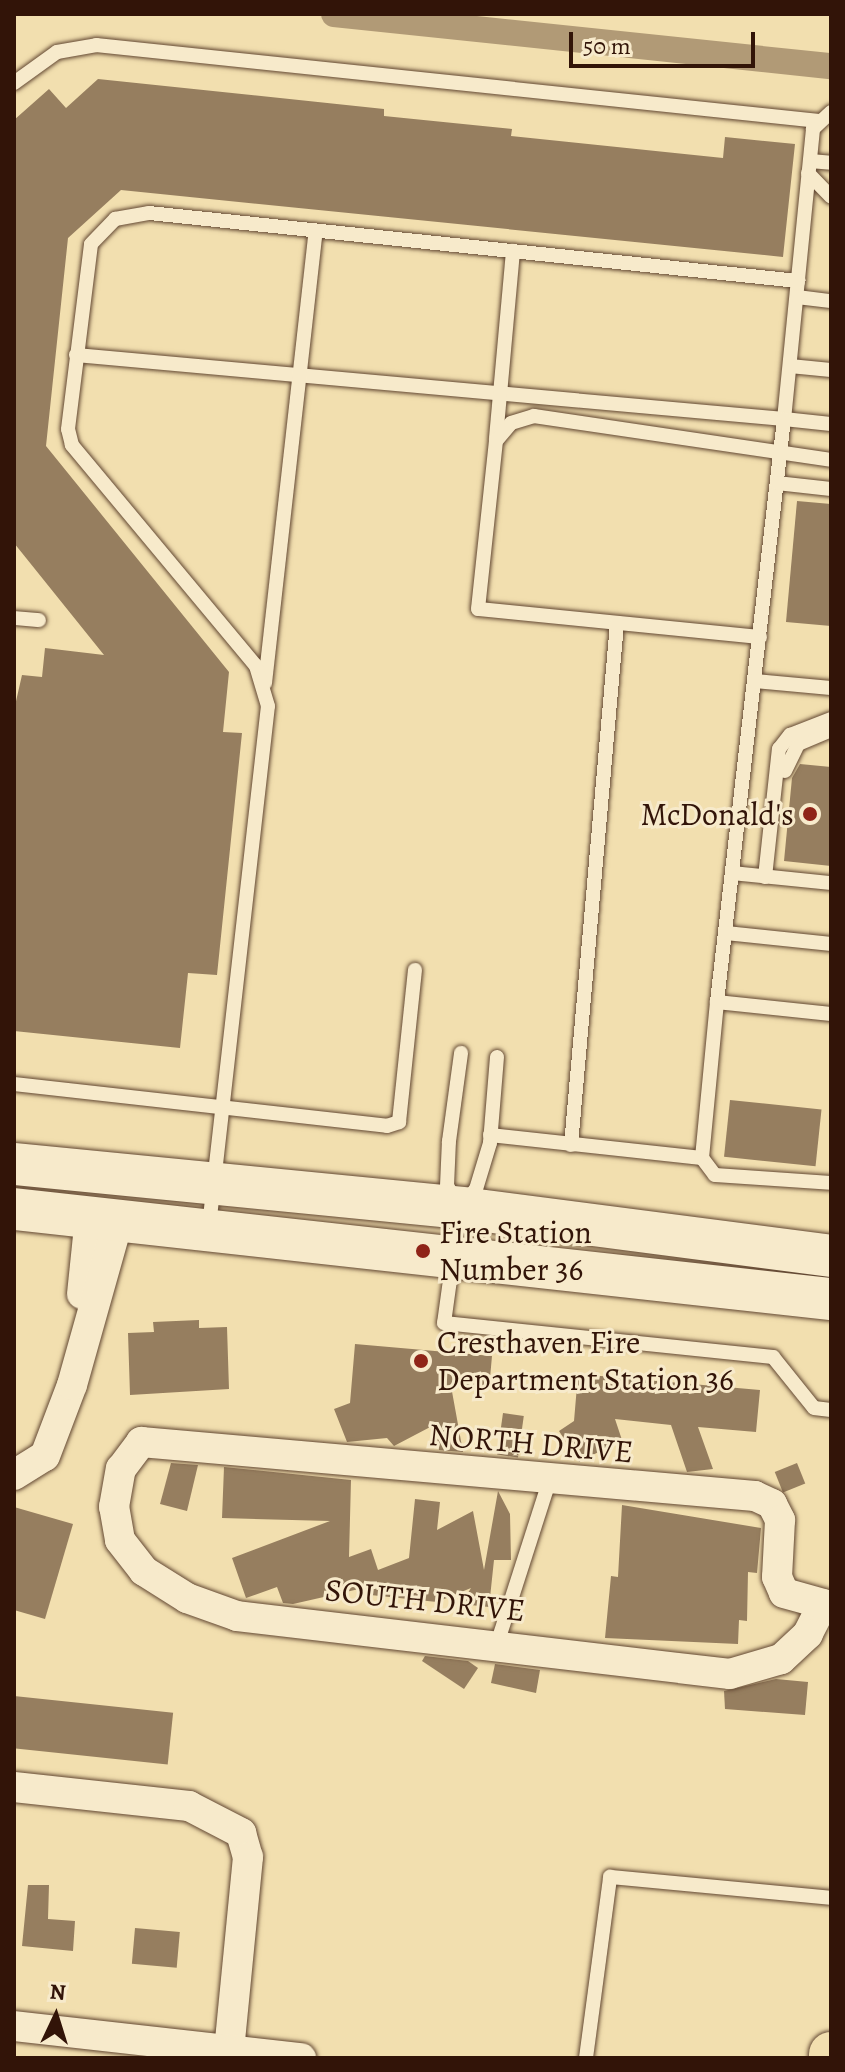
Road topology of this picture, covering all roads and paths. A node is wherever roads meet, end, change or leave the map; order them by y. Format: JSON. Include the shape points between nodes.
{"nodes":[{"id":1,"x":14,"y":83,"type":"edge"},
{"id":2,"x":825,"y":117,"type":"edge"},
{"id":3,"x":831,"y":163,"type":"edge"},
{"id":4,"x":809,"y":167,"type":"junction"},
{"id":5,"x":831,"y":197,"type":"edge"},
{"id":6,"x":316,"y":231,"type":"junction"},
{"id":7,"x":513,"y":251,"type":"junction"},
{"id":8,"x":798,"y":281,"type":"junction"},
{"id":9,"x":797,"y":297,"type":"junction"},
{"id":10,"x":831,"y":301,"type":"edge"},
{"id":11,"x":76,"y":355,"type":"junction"},
{"id":12,"x":790,"y":366,"type":"junction"},
{"id":13,"x":831,"y":370,"type":"edge"},
{"id":14,"x":300,"y":375,"type":"junction"},
{"id":15,"x":500,"y":393,"type":"junction"},
{"id":16,"x":784,"y":419,"type":"junction"},
{"id":17,"x":831,"y":424,"type":"edge"},
{"id":18,"x":496,"y":441,"type":"junction"},
{"id":19,"x":780,"y":454,"type":"junction"},
{"id":20,"x":831,"y":460,"type":"edge"},
{"id":21,"x":777,"y":483,"type":"junction"},
{"id":22,"x":831,"y":489,"type":"edge"},
{"id":23,"x":14,"y":618,"type":"edge"},
{"id":24,"x":39,"y":620,"type":"dead end"},
{"id":25,"x":617,"y":623,"type":"junction"},
{"id":26,"x":760,"y":637,"type":"junction"},
{"id":27,"x":755,"y":681,"type":"junction"},
{"id":28,"x":265,"y":686,"type":"junction"},
{"id":29,"x":831,"y":688,"type":"edge"},
{"id":30,"x":830,"y":730,"type":"edge"},
{"id":31,"x":732,"y":873,"type":"junction"},
{"id":32,"x":765,"y":877,"type":"junction"},
{"id":33,"x":831,"y":883,"type":"edge"},
{"id":34,"x":726,"y":933,"type":"junction"},
{"id":35,"x":831,"y":944,"type":"edge"},
{"id":36,"x":415,"y":970,"type":"dead end"},
{"id":37,"x":717,"y":1002,"type":"junction"},
{"id":38,"x":831,"y":1014,"type":"edge"},
{"id":39,"x":461,"y":1053,"type":"dead end"},
{"id":40,"x":497,"y":1057,"type":"dead end"},
{"id":41,"x":14,"y":1084,"type":"edge"},
{"id":42,"x":224,"y":1110,"type":"junction"},
{"id":43,"x":490,"y":1135,"type":"junction"},
{"id":44,"x":571,"y":1145,"type":"junction"},
{"id":45,"x":702,"y":1158,"type":"junction"},
{"id":46,"x":14,"y":1164,"type":"edge"},
{"id":47,"x":831,"y":1183,"type":"edge"},
{"id":48,"x":212,"y":1186,"type":"junction"},
{"id":49,"x":460,"y":1208,"type":"junction"},
{"id":50,"x":14,"y":1209,"type":"edge"},
{"id":51,"x":104,"y":1219,"type":"junction"},
{"id":52,"x":208,"y":1232,"type":"junction"},
{"id":53,"x":831,"y":1256,"type":"edge"},
{"id":54,"x":453,"y":1257,"type":"junction"},
{"id":55,"x":831,"y":1299,"type":"edge"},
{"id":56,"x":831,"y":1410,"type":"edge"},
{"id":57,"x":141,"y":1442,"type":"joint"},
{"id":58,"x":14,"y":1475,"type":"edge"},
{"id":59,"x":549,"y":1482,"type":"junction"},
{"id":60,"x":827,"y":1605,"type":"edge"},
{"id":61,"x":497,"y":1644,"type":"junction"},
{"id":62,"x":14,"y":1787,"type":"edge"},
{"id":63,"x":831,"y":1898,"type":"edge"},
{"id":64,"x":14,"y":2026,"type":"edge"},
{"id":65,"x":229,"y":2050,"type":"junction"},
{"id":66,"x":195,"y":2052,"type":"edge"},
{"id":67,"x":301,"y":2058,"type":"edge"},
{"id":68,"x":586,"y":2058,"type":"edge"}],
"edges":[{"from":1,"to":2,"type":"lane","via":[[57,52],[96,45]]},
{"from":2,"to":4,"type":"lane"},
{"from":3,"to":4,"type":"lane"},
{"from":4,"to":5,"type":"lane"},
{"from":4,"to":8,"type":"lane"},
{"from":6,"to":7,"type":"lane"},
{"from":6,"to":11,"type":"lane","via":[[149,213],[115,219],[96,237],[86,261]]},
{"from":6,"to":14,"type":"lane"},
{"from":7,"to":8,"type":"lane"},
{"from":7,"to":15,"type":"lane"},
{"from":8,"to":9,"type":"lane"},
{"from":9,"to":10,"type":"lane"},
{"from":9,"to":12,"type":"lane"},
{"from":11,"to":14,"type":"lane"},
{"from":11,"to":28,"type":"lane","via":[[72,445],[256,666]]},
{"from":12,"to":13,"type":"lane"},
{"from":12,"to":16,"type":"lane"},
{"from":14,"to":15,"type":"lane"},
{"from":14,"to":28,"type":"lane"},
{"from":15,"to":16,"type":"lane"},
{"from":15,"to":18,"type":"lane"},
{"from":16,"to":17,"type":"lane"},
{"from":16,"to":19,"type":"lane"},
{"from":18,"to":19,"type":"lane","via":[[511,423],[534,416]]},
{"from":18,"to":25,"type":"lane","via":[[478,609]]},
{"from":19,"to":20,"type":"lane"},
{"from":19,"to":21,"type":"lane"},
{"from":21,"to":22,"type":"lane"},
{"from":21,"to":26,"type":"lane"},
{"from":23,"to":24,"type":"lane"},
{"from":25,"to":26,"type":"lane"},
{"from":25,"to":44,"type":"lane"},
{"from":26,"to":27,"type":"lane"},
{"from":27,"to":29,"type":"lane"},
{"from":27,"to":31,"type":"lane"},
{"from":28,"to":42,"type":"lane","via":[[268,706]]},
{"from":30,"to":32,"type":"lane","via":[[789,753],[778,839],[768,852]]},
{"from":31,"to":32,"type":"lane"},
{"from":31,"to":34,"type":"lane"},
{"from":32,"to":33,"type":"lane"},
{"from":34,"to":35,"type":"lane"},
{"from":34,"to":37,"type":"lane"},
{"from":36,"to":42,"type":"lane","via":[[399,1122],[387,1126]]},
{"from":37,"to":38,"type":"lane"},
{"from":37,"to":45,"type":"lane"},
{"from":39,"to":49,"type":"lane","via":[[447,1186]]},
{"from":40,"to":43,"type":"lane"},
{"from":41,"to":42,"type":"lane"},
{"from":42,"to":48,"type":"lane"},
{"from":43,"to":44,"type":"lane"},
{"from":43,"to":49,"type":"lane","via":[[476,1189]]},
{"from":44,"to":45,"type":"lane"},
{"from":45,"to":47,"type":"lane","via":[[715,1175]]},
{"from":46,"to":48,"type":"street"},
{"from":48,"to":49,"type":"street"},
{"from":48,"to":52,"type":"lane"},
{"from":49,"to":53,"type":"street"},
{"from":49,"to":54,"type":"lane"},
{"from":50,"to":51,"type":"street"},
{"from":51,"to":52,"type":"street"},
{"from":51,"to":58,"type":"street","via":[[81,1290],[91,1319],[45,1456]]},
{"from":52,"to":54,"type":"street"},
{"from":54,"to":55,"type":"street"},
{"from":54,"to":56,"type":"lane","via":[[444,1323],[773,1357],[814,1408]]},
{"from":57,"to":59,"type":"street","name":"NORTH DRIVE"},
{"from":57,"to":61,"type":"street","name":"SOUTH DRIVE","via":[[121,1469],[114,1507],[120,1540],[144,1571],[187,1598],[237,1616]]},
{"from":59,"to":60,"type":"street","name":"NORTH DRIVE","via":[[755,1496],[772,1504],[780,1520],[777,1577],[784,1593]]},
{"from":59,"to":61,"type":"lane"},
{"from":60,"to":61,"type":"street","name":"SOUTH DRIVE","via":[[796,1648],[748,1672]]},
{"from":62,"to":65,"type":"street","via":[[189,1806],[241,1833],[248,1857]]},
{"from":63,"to":68,"type":"lane","via":[[610,1877]]},
{"from":64,"to":66,"type":"street"},
{"from":65,"to":66,"type":"street"},
{"from":65,"to":67,"type":"street"}]}
